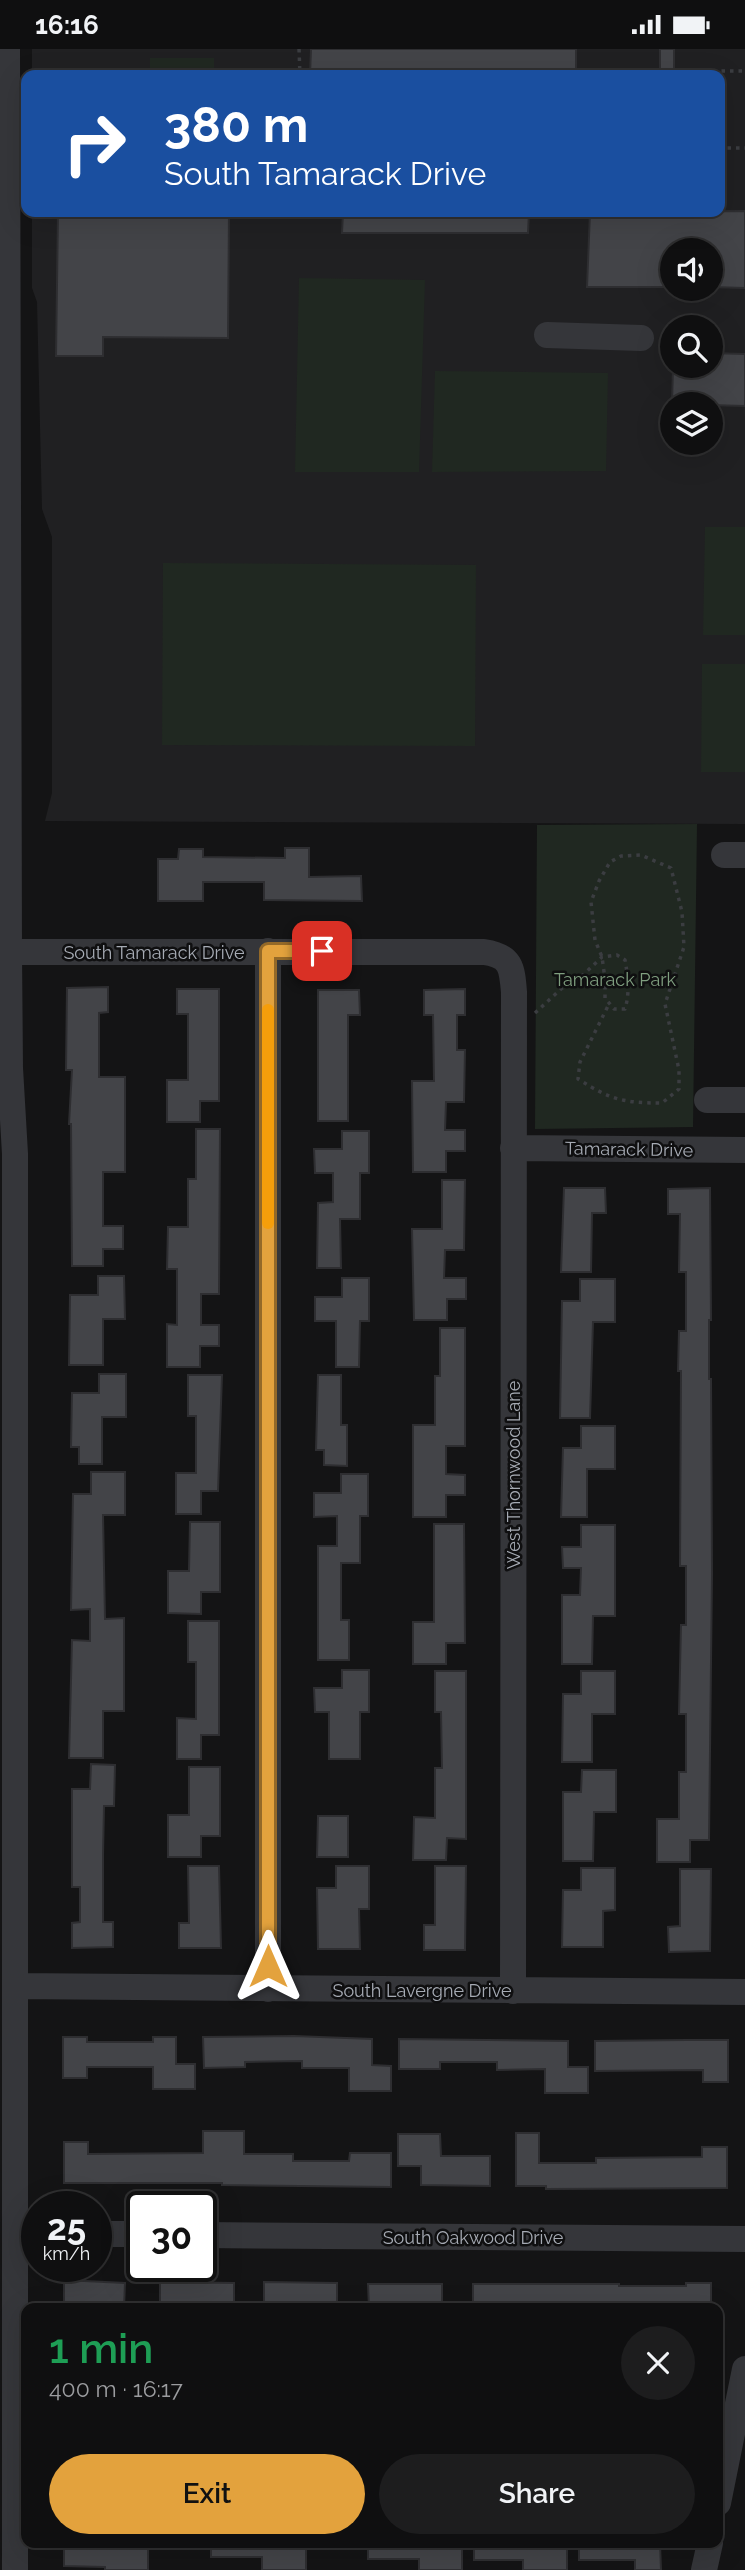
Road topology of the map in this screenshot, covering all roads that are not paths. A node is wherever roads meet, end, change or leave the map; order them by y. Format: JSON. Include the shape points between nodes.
{"nodes":[{"id":1,"x":7,"y":49,"type":"edge"},
{"id":2,"x":3,"y":175,"type":"edge"},
{"id":3,"x":547,"y":335,"type":"dead end"},
{"id":4,"x":641,"y":338,"type":"dead end"},
{"id":5,"x":4,"y":481,"type":"edge"},
{"id":6,"x":4,"y":815,"type":"edge"},
{"id":7,"x":268,"y":951,"type":"junction"},
{"id":8,"x":9,"y":952,"type":"junction"},
{"id":9,"x":508,"y":961,"type":"joint"},
{"id":10,"x":707,"y":1100,"type":"dead end"},
{"id":11,"x":745,"y":1100,"type":"edge"},
{"id":12,"x":513,"y":1148,"type":"junction"},
{"id":13,"x":745,"y":1150,"type":"edge"},
{"id":14,"x":7,"y":1154,"type":"edge"},
{"id":15,"x":268,"y":1989,"type":"junction"},
{"id":16,"x":513,"y":1991,"type":"junction"},
{"id":17,"x":745,"y":1992,"type":"edge"},
{"id":18,"x":10,"y":2003,"type":"edge"},
{"id":19,"x":23,"y":2191,"type":"edge"},
{"id":20,"x":217,"y":2235,"type":"edge"},
{"id":21,"x":745,"y":2239,"type":"edge"},
{"id":22,"x":25,"y":2282,"type":"edge"},
{"id":23,"x":25,"y":2303,"type":"edge"},
{"id":24,"x":745,"y":2369,"type":"edge"},
{"id":25,"x":723,"y":2471,"type":"edge"},
{"id":26,"x":21,"y":2477,"type":"edge"},
{"id":27,"x":709,"y":2548,"type":"edge"},
{"id":28,"x":15,"y":2570,"type":"edge"},
{"id":29,"x":704,"y":2570,"type":"edge"}],
"edges":[{"from":1,"to":2,"type":"street"},
{"from":2,"to":5,"type":"street"},
{"from":3,"to":4,"type":"street"},
{"from":5,"to":6,"type":"street"},
{"from":6,"to":8,"type":"street"},
{"from":7,"to":8,"type":"street","name":"South Tamarack Drive"},
{"from":7,"to":9,"type":"street","name":"South Tamarack Drive","via":[[484,952]]},
{"from":7,"to":15,"type":"street"},
{"from":8,"to":14,"type":"street"},
{"from":9,"to":12,"type":"street","name":"West Thornwood Lane","via":[[514,992]]},
{"from":10,"to":11,"type":"street"},
{"from":12,"to":13,"type":"street","name":"Tamarack Drive"},
{"from":12,"to":16,"type":"street","name":"West Thornwood Lane"},
{"from":14,"to":18,"type":"street"},
{"from":15,"to":16,"type":"street","name":"South Lavergne Drive"},
{"from":15,"to":18,"type":"street","name":"South Lavergne Drive"},
{"from":16,"to":17,"type":"street","name":"South Lavergne Drive"},
{"from":18,"to":19,"type":"street"},
{"from":20,"to":21,"type":"street","name":"South Oakwood Drive"},
{"from":22,"to":23,"type":"street"},
{"from":24,"to":25,"type":"street"},
{"from":26,"to":28,"type":"street"},
{"from":27,"to":29,"type":"street"}]}
